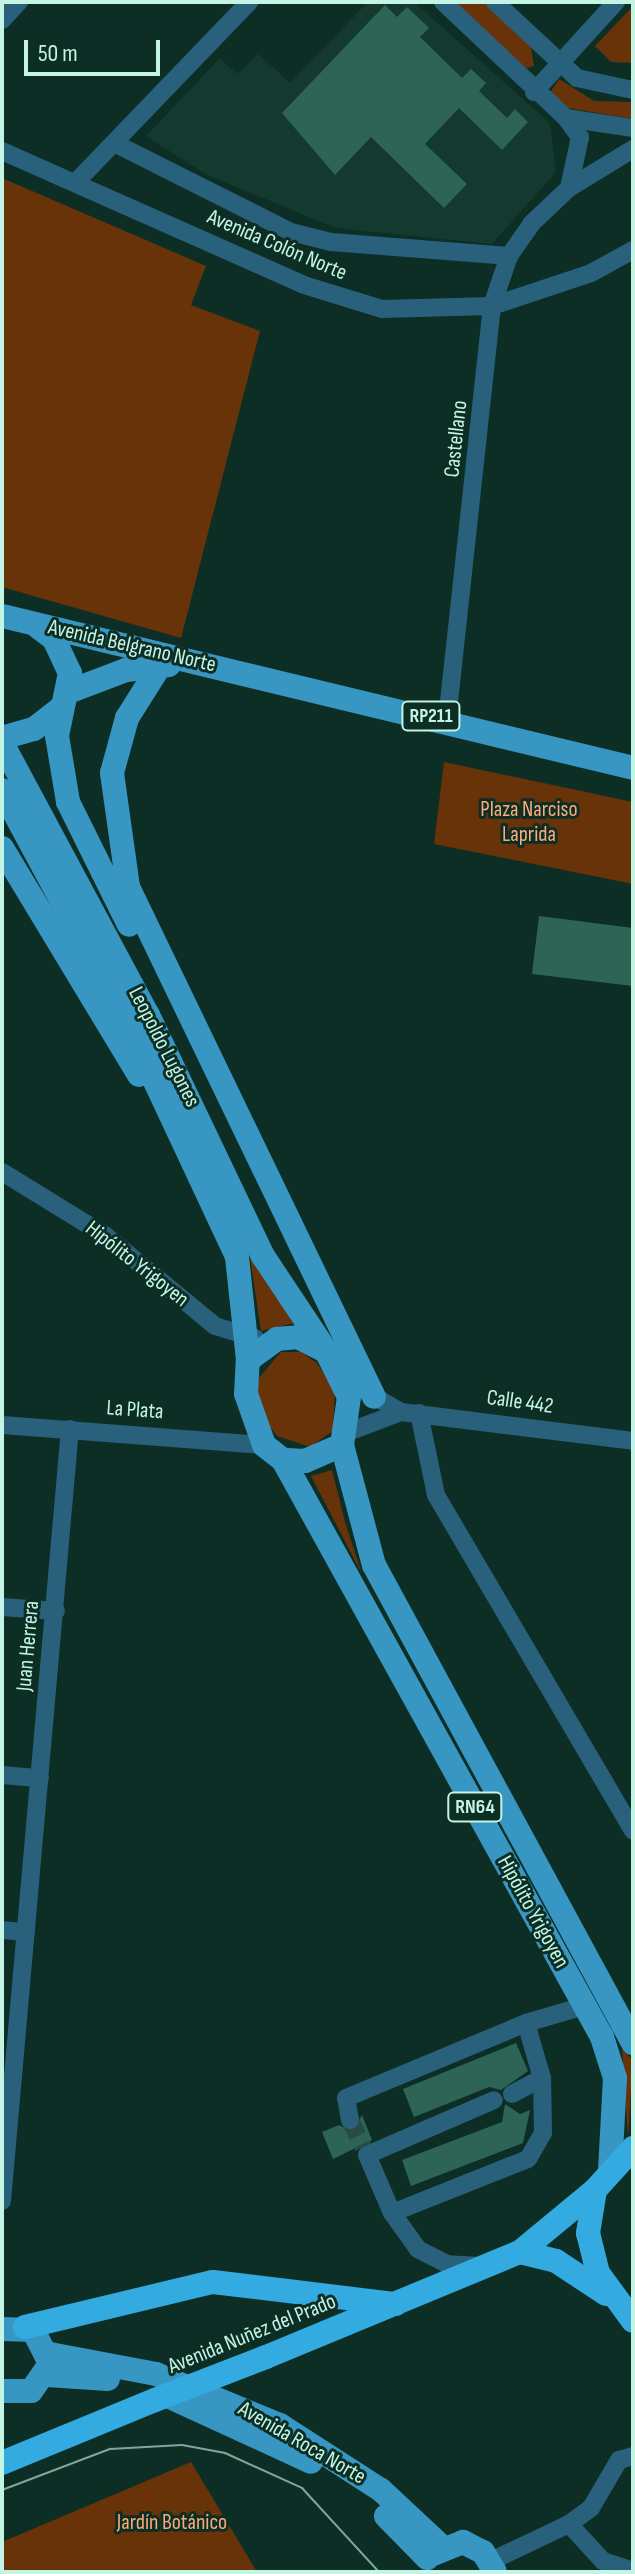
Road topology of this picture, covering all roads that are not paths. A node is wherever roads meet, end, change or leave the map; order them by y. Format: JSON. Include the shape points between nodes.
{"nodes":[{"id":1,"x":19,"y":2,"type":"edge"},
{"id":2,"x":249,"y":2,"type":"edge"},
{"id":3,"x":443,"y":2,"type":"edge"},
{"id":4,"x":495,"y":2,"type":"edge"},
{"id":5,"x":616,"y":2,"type":"edge"},
{"id":6,"x":2,"y":20,"type":"edge"},
{"id":7,"x":559,"y":65,"type":"junction"},
{"id":8,"x":633,"y":90,"type":"edge"},
{"id":9,"x":534,"y":92,"type":"junction"},
{"id":10,"x":566,"y":118,"type":"junction"},
{"id":11,"x":633,"y":128,"type":"edge"},
{"id":12,"x":114,"y":143,"type":"junction"},
{"id":13,"x":633,"y":149,"type":"edge"},
{"id":14,"x":2,"y":151,"type":"edge"},
{"id":15,"x":76,"y":182,"type":"junction"},
{"id":16,"x":569,"y":188,"type":"junction"},
{"id":17,"x":633,"y":250,"type":"edge"},
{"id":18,"x":509,"y":256,"type":"junction"},
{"id":19,"x":492,"y":306,"type":"junction"},
{"id":20,"x":2,"y":616,"type":"edge"},
{"id":21,"x":36,"y":625,"type":"junction"},
{"id":22,"x":161,"y":664,"type":"junction"},
{"id":23,"x":228,"y":668,"type":"junction"},
{"id":24,"x":64,"y":700,"type":"junction"},
{"id":25,"x":447,"y":720,"type":"junction"},
{"id":26,"x":2,"y":740,"type":"edge"},
{"id":27,"x":633,"y":768,"type":"edge"},
{"id":28,"x":2,"y":790,"type":"edge"},
{"id":29,"x":2,"y":848,"type":"edge"},
{"id":30,"x":94,"y":853,"type":"junction"},
{"id":31,"x":137,"y":908,"type":"junction"},
{"id":32,"x":139,"y":1020,"type":"junction"},
{"id":33,"x":207,"y":1132,"type":"junction"},
{"id":34,"x":190,"y":1156,"type":"junction"},
{"id":35,"x":2,"y":1172,"type":"edge"},
{"id":36,"x":247,"y":1349,"type":"junction"},
{"id":37,"x":332,"y":1359,"type":"junction"},
{"id":38,"x":374,"y":1397,"type":"junction"},
{"id":39,"x":410,"y":1412,"type":"junction"},
{"id":40,"x":2,"y":1425,"type":"edge"},
{"id":41,"x":70,"y":1429,"type":"junction"},
{"id":42,"x":345,"y":1438,"type":"junction"},
{"id":43,"x":633,"y":1441,"type":"edge"},
{"id":44,"x":274,"y":1452,"type":"junction"},
{"id":45,"x":2,"y":1607,"type":"edge"},
{"id":46,"x":56,"y":1611,"type":"junction"},
{"id":47,"x":2,"y":1775,"type":"edge"},
{"id":48,"x":40,"y":1778,"type":"junction"},
{"id":49,"x":633,"y":1831,"type":"edge"},
{"id":50,"x":2,"y":1930,"type":"edge"},
{"id":51,"x":26,"y":1932,"type":"junction"},
{"id":52,"x":584,"y":2006,"type":"junction"},
{"id":53,"x":526,"y":2023,"type":"junction"},
{"id":54,"x":633,"y":2043,"type":"edge"},
{"id":55,"x":542,"y":2078,"type":"junction"},
{"id":56,"x":9,"y":2083,"type":"edge"},
{"id":57,"x":350,"y":2120,"type":"dead end"},
{"id":58,"x":633,"y":2148,"type":"edge"},
{"id":59,"x":610,"y":2169,"type":"junction"},
{"id":60,"x":595,"y":2190,"type":"junction"},
{"id":61,"x":2,"y":2201,"type":"edge"},
{"id":62,"x":392,"y":2213,"type":"junction"},
{"id":63,"x":520,"y":2252,"type":"junction"},
{"id":64,"x":488,"y":2266,"type":"junction"},
{"id":65,"x":396,"y":2304,"type":"junction"},
{"id":66,"x":625,"y":2312,"type":"edge"},
{"id":67,"x":13,"y":2328,"type":"edge"},
{"id":68,"x":48,"y":2364,"type":"junction"},
{"id":69,"x":2,"y":2391,"type":"edge"},
{"id":70,"x":633,"y":2456,"type":"edge"},
{"id":71,"x":2,"y":2463,"type":"edge"},
{"id":72,"x":569,"y":2524,"type":"junction"},
{"id":73,"x":429,"y":2559,"type":"edge"},
{"id":74,"x":493,"y":2567,"type":"edge"},
{"id":75,"x":633,"y":2571,"type":"edge"}],
"edges":[{"from":1,"to":6,"type":"street"},
{"from":2,"to":12,"type":"street"},
{"from":3,"to":9,"type":"street"},
{"from":4,"to":7,"type":"street"},
{"from":5,"to":7,"type":"street"},
{"from":7,"to":8,"type":"street","via":[[591,84]]},
{"from":7,"to":9,"type":"street"},
{"from":9,"to":10,"type":"street"},
{"from":10,"to":11,"type":"street"},
{"from":10,"to":16,"type":"street","name":"Castellano","via":[[580,137]]},
{"from":12,"to":15,"type":"street"},
{"from":12,"to":18,"type":"street","via":[[291,232],[331,242]]},
{"from":13,"to":16,"type":"street","name":"Castellano"},
{"from":14,"to":15,"type":"street","name":"Avenida Colón Norte"},
{"from":15,"to":19,"type":"street","name":"Avenida Colón Norte","via":[[338,299],[382,309]]},
{"from":16,"to":18,"type":"street","name":"Castellano"},
{"from":17,"to":19,"type":"street","name":"Avenida Colón Norte","via":[[591,273]]},
{"from":18,"to":19,"type":"street","name":"Castellano"},
{"from":19,"to":25,"type":"street","name":"Castellano"},
{"from":20,"to":21,"type":"main road","name":"Avenida Belgrano Norte"},
{"from":21,"to":23,"type":"main road","name":"Avenida Belgrano Norte","number":"RP211"},
{"from":21,"to":24,"type":"main road","via":[[65,655]]},
{"from":22,"to":23,"type":"main road","name":"Avenida Belgrano Norte","number":"RP211"},
{"from":22,"to":24,"type":"main road","name":"Avenida Belgrano Norte","number":"RP211"},
{"from":22,"to":31,"type":"main road","via":[[127,718],[112,773],[116,838]]},
{"from":23,"to":25,"type":"main road","name":"Avenida Belgrano Norte","number":"RP211"},
{"from":24,"to":26,"type":"main road","name":"Avenida Belgrano Norte","via":[[34,729]]},
{"from":24,"to":30,"type":"main road","via":[[61,778]]},
{"from":25,"to":27,"type":"main road","name":"Avenida Belgrano Norte","number":"RP211"},
{"from":26,"to":32,"type":"main road","name":"Leopoldo Lugones"},
{"from":28,"to":32,"type":"main road","name":"Leopoldo Lugones"},
{"from":29,"to":34,"type":"main road"},
{"from":30,"to":31,"type":"main road"},
{"from":30,"to":33,"type":"main road","via":[[169,1003]]},
{"from":31,"to":38,"type":"main road"},
{"from":32,"to":33,"type":"main road","name":"Leopoldo Lugones"},
{"from":32,"to":34,"type":"main road","name":"Leopoldo Lugones"},
{"from":33,"to":37,"type":"main road","name":"Leopoldo Lugones","via":[[263,1256]]},
{"from":34,"to":36,"type":"main road","name":"Leopoldo Lugones","via":[[237,1257]]},
{"from":35,"to":36,"type":"street","name":"Hipólito Yrigoyen","via":[[106,1236]]},
{"from":36,"to":37,"type":"main road","via":[[298,1337]]},
{"from":36,"to":44,"type":"main road","number":"RN64","via":[[246,1394]]},
{"from":37,"to":38,"type":"street","name":"Calle 442"},
{"from":37,"to":42,"type":"main road","number":"RN64","via":[[349,1397]]},
{"from":38,"to":39,"type":"street","name":"Calle 442"},
{"from":39,"to":42,"type":"street","name":"Calle 442"},
{"from":39,"to":43,"type":"street","name":"Calle 442"},
{"from":39,"to":49,"type":"street","via":[[436,1495]]},
{"from":40,"to":41,"type":"street","name":"La Plata"},
{"from":41,"to":44,"type":"street","name":"La Plata"},
{"from":41,"to":46,"type":"street","name":"Juan Herrera"},
{"from":42,"to":44,"type":"main road","via":[[323,1457]]},
{"from":42,"to":54,"type":"main road","name":"Hipólito Yrigoyen","number":"RN64","via":[[374,1565]]},
{"from":44,"to":52,"type":"main road","name":"Hipólito Yrigoyen","number":"RN64"},
{"from":45,"to":46,"type":"street"},
{"from":46,"to":48,"type":"street","name":"Juan Herrera"},
{"from":47,"to":48,"type":"street"},
{"from":48,"to":51,"type":"street","name":"Juan Herrera"},
{"from":50,"to":51,"type":"street"},
{"from":51,"to":56,"type":"street","name":"Juan Herrera"},
{"from":52,"to":53,"type":"street"},
{"from":52,"to":59,"type":"main road","name":"Hipólito Yrigoyen","number":"RN64","via":[[615,2078]]},
{"from":53,"to":55,"type":"street"},
{"from":53,"to":57,"type":"street","via":[[346,2098]]},
{"from":55,"to":62,"type":"street","via":[[543,2133],[528,2159]]},
{"from":55,"to":62,"type":"street","via":[[365,2151]]},
{"from":56,"to":61,"type":"street","name":"Juan Herrera"},
{"from":58,"to":59,"type":"highway","name":"Avenida Nuñez del Prado"},
{"from":59,"to":60,"type":"highway","name":"Avenida Nuñez del Prado"},
{"from":60,"to":63,"type":"highway","name":"Avenida Nuñez del Prado"},
{"from":60,"to":66,"type":"highway","via":[[590,2253]]},
{"from":62,"to":64,"type":"street","via":[[427,2256]]},
{"from":63,"to":64,"type":"highway","name":"Avenida Nuñez del Prado"},
{"from":63,"to":66,"type":"highway","via":[[556,2261]]},
{"from":64,"to":65,"type":"highway","name":"Avenida Nuñez del Prado"},
{"from":65,"to":67,"type":"highway","via":[[213,2282]]},
{"from":65,"to":71,"type":"highway","name":"Avenida Nuñez del Prado","bridge":true},
{"from":67,"to":68,"type":"main road"},
{"from":68,"to":69,"type":"main road","via":[[31,2391]]},
{"from":68,"to":73,"type":"main road","name":"Avenida Roca Norte","via":[[156,2374],[280,2425],[381,2490]]},
{"from":70,"to":72,"type":"street","via":[[619,2460],[591,2508]]},
{"from":72,"to":74,"type":"street"},
{"from":72,"to":75,"type":"street","via":[[603,2561]]},
{"from":73,"to":74,"type":"main road","via":[[463,2542]]}]}
